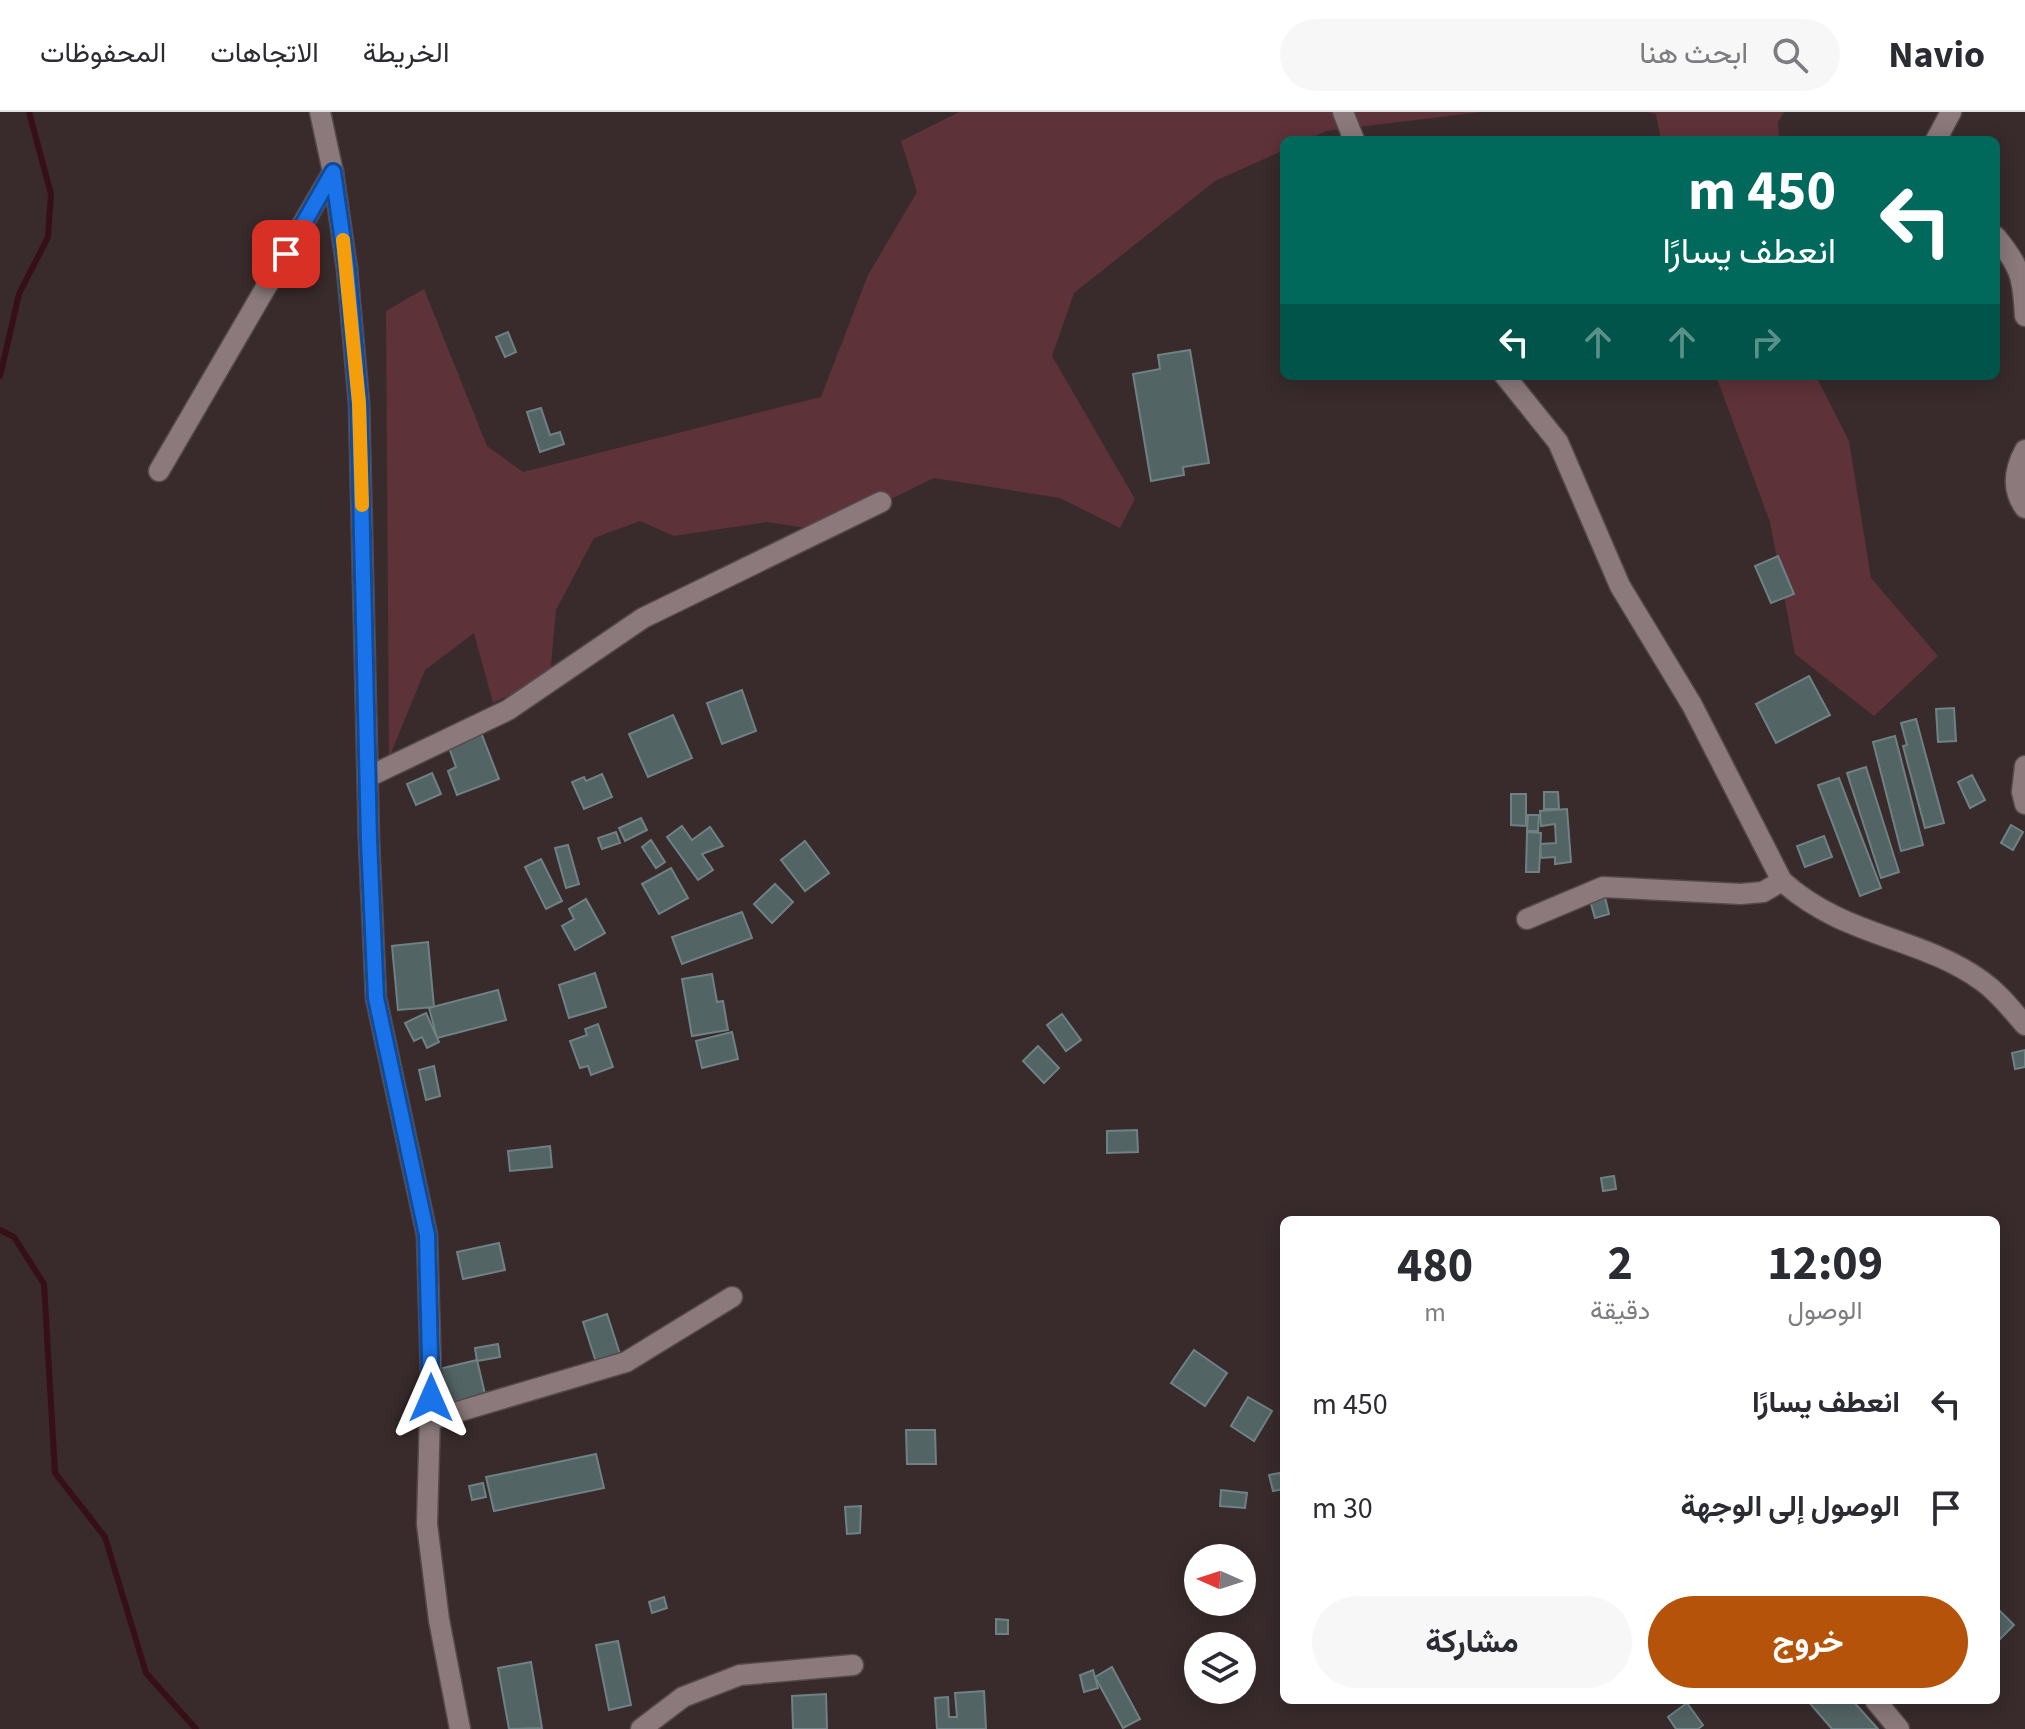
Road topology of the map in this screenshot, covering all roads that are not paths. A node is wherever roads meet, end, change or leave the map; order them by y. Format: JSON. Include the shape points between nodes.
{"nodes":[{"id":1,"x":320,"y":112,"type":"edge"},
{"id":2,"x":1343,"y":112,"type":"edge"},
{"id":3,"x":1951,"y":112,"type":"edge"},
{"id":4,"x":1352,"y":136,"type":"edge"},
{"id":5,"x":1938,"y":136,"type":"edge"},
{"id":6,"x":333,"y":172,"type":"junction"},
{"id":7,"x":2000,"y":242,"type":"edge"},
{"id":8,"x":2025,"y":316,"type":"edge"},
{"id":9,"x":1508,"y":380,"type":"edge"},
{"id":10,"x":2025,"y":450,"type":"edge"},
{"id":11,"x":159,"y":471,"type":"dead end"},
{"id":12,"x":881,"y":502,"type":"dead end"},
{"id":13,"x":2025,"y":508,"type":"edge"},
{"id":14,"x":2025,"y":766,"type":"edge"},
{"id":15,"x":368,"y":777,"type":"junction"},
{"id":16,"x":2025,"y":804,"type":"edge"},
{"id":17,"x":1782,"y":881,"type":"junction"},
{"id":18,"x":1527,"y":919,"type":"dead end"},
{"id":19,"x":2025,"y":1025,"type":"edge"},
{"id":20,"x":732,"y":1297,"type":"dead end"},
{"id":21,"x":430,"y":1420,"type":"junction"},
{"id":22,"x":853,"y":1665,"type":"dead end"},
{"id":23,"x":1878,"y":1704,"type":"edge"},
{"id":24,"x":460,"y":1729,"type":"edge"},
{"id":25,"x":641,"y":1729,"type":"edge"},
{"id":26,"x":1899,"y":1729,"type":"edge"}],
"edges":[{"from":1,"to":6,"type":"street"},
{"from":2,"to":4,"type":"street"},
{"from":3,"to":5,"type":"street"},
{"from":6,"to":11,"type":"street"},
{"from":6,"to":15,"type":"street","via":[[359,403]]},
{"from":7,"to":8,"type":"street","via":[[2023,278]]},
{"from":9,"to":17,"type":"street","via":[[1558,442],[1620,586],[1692,705]]},
{"from":10,"to":13,"type":"street","via":[[2015,482]]},
{"from":12,"to":15,"type":"street","via":[[643,618],[508,710]]},
{"from":14,"to":16,"type":"street"},
{"from":15,"to":21,"type":"street","via":[[376,998],[427,1235]]},
{"from":17,"to":18,"type":"street","via":[[1763,892],[1741,894],[1603,887]]},
{"from":17,"to":19,"type":"street","via":[[1848,925],[1978,978]]},
{"from":20,"to":21,"type":"street","via":[[626,1362]]},
{"from":21,"to":24,"type":"street","via":[[427,1524]]},
{"from":22,"to":25,"type":"street","via":[[740,1675],[683,1697]]},
{"from":23,"to":26,"type":"street"}]}
